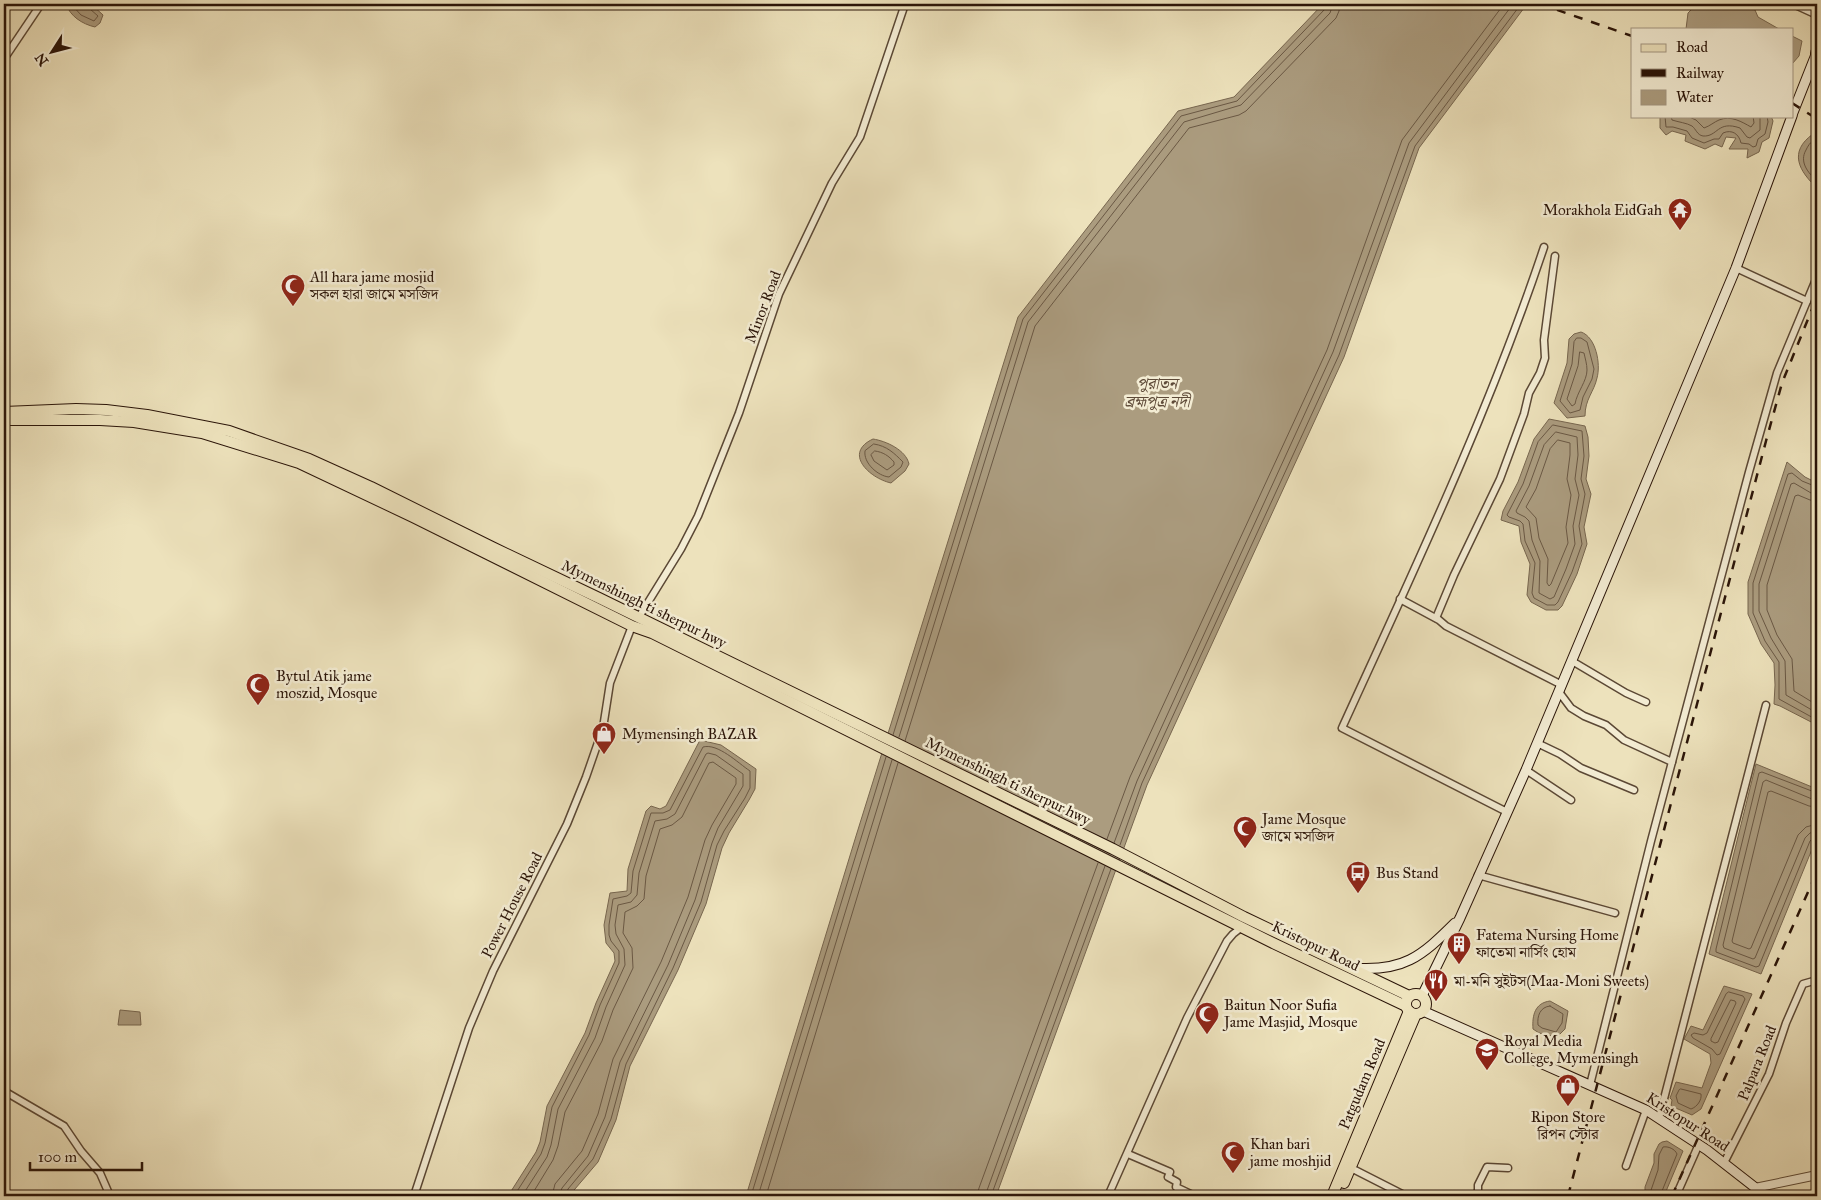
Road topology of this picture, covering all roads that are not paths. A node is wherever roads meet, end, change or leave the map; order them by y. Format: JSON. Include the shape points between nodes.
{"nodes":[{"id":1,"x":42,"y":4,"type":"edge"},
{"id":2,"x":905,"y":4,"type":"edge"},
{"id":3,"x":1793,"y":4,"type":"edge"},
{"id":4,"x":1817,"y":15,"type":"edge"},
{"id":5,"x":1817,"y":53,"type":"edge"},
{"id":6,"x":4,"y":59,"type":"edge"},
{"id":7,"x":1794,"y":111,"type":"edge"},
{"id":8,"x":1791,"y":118,"type":"edge"},
{"id":9,"x":1544,"y":247,"type":"dead end"},
{"id":10,"x":1555,"y":256,"type":"dead end"},
{"id":11,"x":1736,"y":268,"type":"junction"},
{"id":12,"x":1817,"y":277,"type":"edge"},
{"id":13,"x":1807,"y":301,"type":"junction"},
{"id":14,"x":4,"y":412,"type":"edge"},
{"id":15,"x":4,"y":420,"type":"edge"},
{"id":16,"x":1400,"y":599,"type":"junction"},
{"id":17,"x":1436,"y":618,"type":"junction"},
{"id":18,"x":636,"y":622,"type":"junction"},
{"id":19,"x":1572,"y":661,"type":"junction"},
{"id":20,"x":1560,"y":688,"type":"junction"},
{"id":21,"x":1646,"y":702,"type":"dead end"},
{"id":22,"x":1766,"y":705,"type":"dead end"},
{"id":23,"x":1537,"y":744,"type":"junction"},
{"id":24,"x":1672,"y":762,"type":"junction"},
{"id":25,"x":1526,"y":770,"type":"junction"},
{"id":26,"x":1634,"y":790,"type":"dead end"},
{"id":27,"x":1571,"y":800,"type":"dead end"},
{"id":28,"x":1507,"y":812,"type":"junction"},
{"id":29,"x":1478,"y":875,"type":"junction"},
{"id":30,"x":1615,"y":913,"type":"dead end"},
{"id":31,"x":1460,"y":918,"type":"junction"},
{"id":32,"x":1242,"y":923,"type":"junction"},
{"id":33,"x":1352,"y":968,"type":"junction"},
{"id":34,"x":1817,"y":980,"type":"edge"},
{"id":35,"x":1422,"y":996,"type":"junction"},
{"id":36,"x":1413,"y":1007,"type":"junction"},
{"id":37,"x":1590,"y":1085,"type":"junction"},
{"id":38,"x":4,"y":1091,"type":"edge"},
{"id":39,"x":1646,"y":1110,"type":"junction"},
{"id":40,"x":1659,"y":1118,"type":"junction"},
{"id":41,"x":1699,"y":1144,"type":"junction"},
{"id":42,"x":1128,"y":1154,"type":"junction"},
{"id":43,"x":1724,"y":1163,"type":"junction"},
{"id":44,"x":1626,"y":1166,"type":"dead end"},
{"id":45,"x":1351,"y":1168,"type":"junction"},
{"id":46,"x":1508,"y":1168,"type":"dead end"},
{"id":47,"x":1817,"y":1175,"type":"edge"},
{"id":48,"x":1755,"y":1188,"type":"junction"},
{"id":49,"x":110,"y":1196,"type":"edge"},
{"id":50,"x":414,"y":1196,"type":"edge"},
{"id":51,"x":1108,"y":1196,"type":"edge"},
{"id":52,"x":1195,"y":1196,"type":"edge"},
{"id":53,"x":1332,"y":1196,"type":"edge"},
{"id":54,"x":1338,"y":1196,"type":"edge"},
{"id":55,"x":1406,"y":1196,"type":"edge"},
{"id":56,"x":1474,"y":1196,"type":"edge"},
{"id":57,"x":1676,"y":1196,"type":"edge"},
{"id":58,"x":1766,"y":1196,"type":"edge"}],
"edges":[{"from":1,"to":6,"type":"street"},
{"from":2,"to":18,"type":"street","name":"Minor Road","via":[[860,137],[832,182],[779,294],[739,413],[698,516]]},
{"from":3,"to":4,"type":"street"},
{"from":5,"to":7,"type":"main road"},
{"from":8,"to":11,"type":"main road"},
{"from":9,"to":16,"type":"street","via":[[1482,414]]},
{"from":10,"to":17,"type":"street","via":[[1544,340],[1545,358],[1529,393],[1500,480]]},
{"from":11,"to":13,"type":"street"},
{"from":11,"to":19,"type":"main road"},
{"from":12,"to":13,"type":"street"},
{"from":13,"to":24,"type":"street","via":[[1777,372]]},
{"from":14,"to":18,"type":"main road","name":"Mymenshingh ti sherpur hwy","via":[[106,410],[229,431],[284,450],[371,487]]},
{"from":15,"to":18,"type":"main road","name":"Mymenshingh ti sherpur hwy","via":[[134,422],[202,433],[299,463]]},
{"from":16,"to":17,"type":"street"},
{"from":16,"to":28,"type":"street","via":[[1342,728]]},
{"from":17,"to":20,"type":"street"},
{"from":18,"to":32,"type":"main road","name":"Mymenshingh ti sherpur hwy"},
{"from":18,"to":50,"type":"street","name":"Power House Road","via":[[610,683],[603,728],[567,824],[493,971],[469,1028]]},
{"from":19,"to":20,"type":"main road"},
{"from":19,"to":21,"type":"street"},
{"from":20,"to":23,"type":"main road"},
{"from":20,"to":24,"type":"street","via":[[1571,708],[1606,725],[1624,740]]},
{"from":22,"to":40,"type":"street"},
{"from":23,"to":25,"type":"main road"},
{"from":23,"to":26,"type":"street","via":[[1581,768]]},
{"from":24,"to":37,"type":"street"},
{"from":25,"to":27,"type":"street"},
{"from":25,"to":28,"type":"main road"},
{"from":28,"to":29,"type":"main road"},
{"from":29,"to":30,"type":"street"},
{"from":29,"to":31,"type":"main road"},
{"from":31,"to":33,"type":"main road","via":[[1431,946],[1410,960],[1381,969]]},
{"from":31,"to":35,"type":"main road"},
{"from":32,"to":33,"type":"main road","name":"Kristopur Road"},
{"from":32,"to":36,"type":"main road","name":"Kristopur Road"},
{"from":32,"to":42,"type":"street","via":[[1227,941],[1187,1018]]},
{"from":33,"to":36,"type":"main road","name":"Kristopur Road"},
{"from":34,"to":43,"type":"street","name":"Palpara Road","via":[[1803,984],[1769,1074]]},
{"from":35,"to":36,"type":"main road","via":[[1416,994]]},
{"from":35,"to":36,"type":"main road","via":[[1426,1005]]},
{"from":36,"to":37,"type":"main road","name":"Kristopur Road"},
{"from":36,"to":45,"type":"main road","name":"Patgudam Road"},
{"from":36,"to":53,"type":"main road","name":"Patgudam Road"},
{"from":37,"to":39,"type":"main road","name":"Kristopur Road"},
{"from":38,"to":49,"type":"street","via":[[64,1126],[100,1173]]},
{"from":39,"to":40,"type":"main road","name":"Kristopur Road"},
{"from":39,"to":44,"type":"street"},
{"from":40,"to":41,"type":"main road","name":"Kristopur Road"},
{"from":41,"to":43,"type":"main road","name":"Kristopur Road"},
{"from":41,"to":57,"type":"street"},
{"from":42,"to":51,"type":"street"},
{"from":42,"to":52,"type":"street","via":[[1170,1172],[1168,1177],[1177,1182],[1176,1187]]},
{"from":43,"to":48,"type":"main road","name":"Kristopur Road"},
{"from":45,"to":54,"type":"main road","name":"Patgudam Road"},
{"from":45,"to":55,"type":"street"},
{"from":46,"to":56,"type":"street","via":[[1487,1167]]},
{"from":47,"to":48,"type":"street"},
{"from":48,"to":58,"type":"main road","name":"Kristopur Road"}]}
